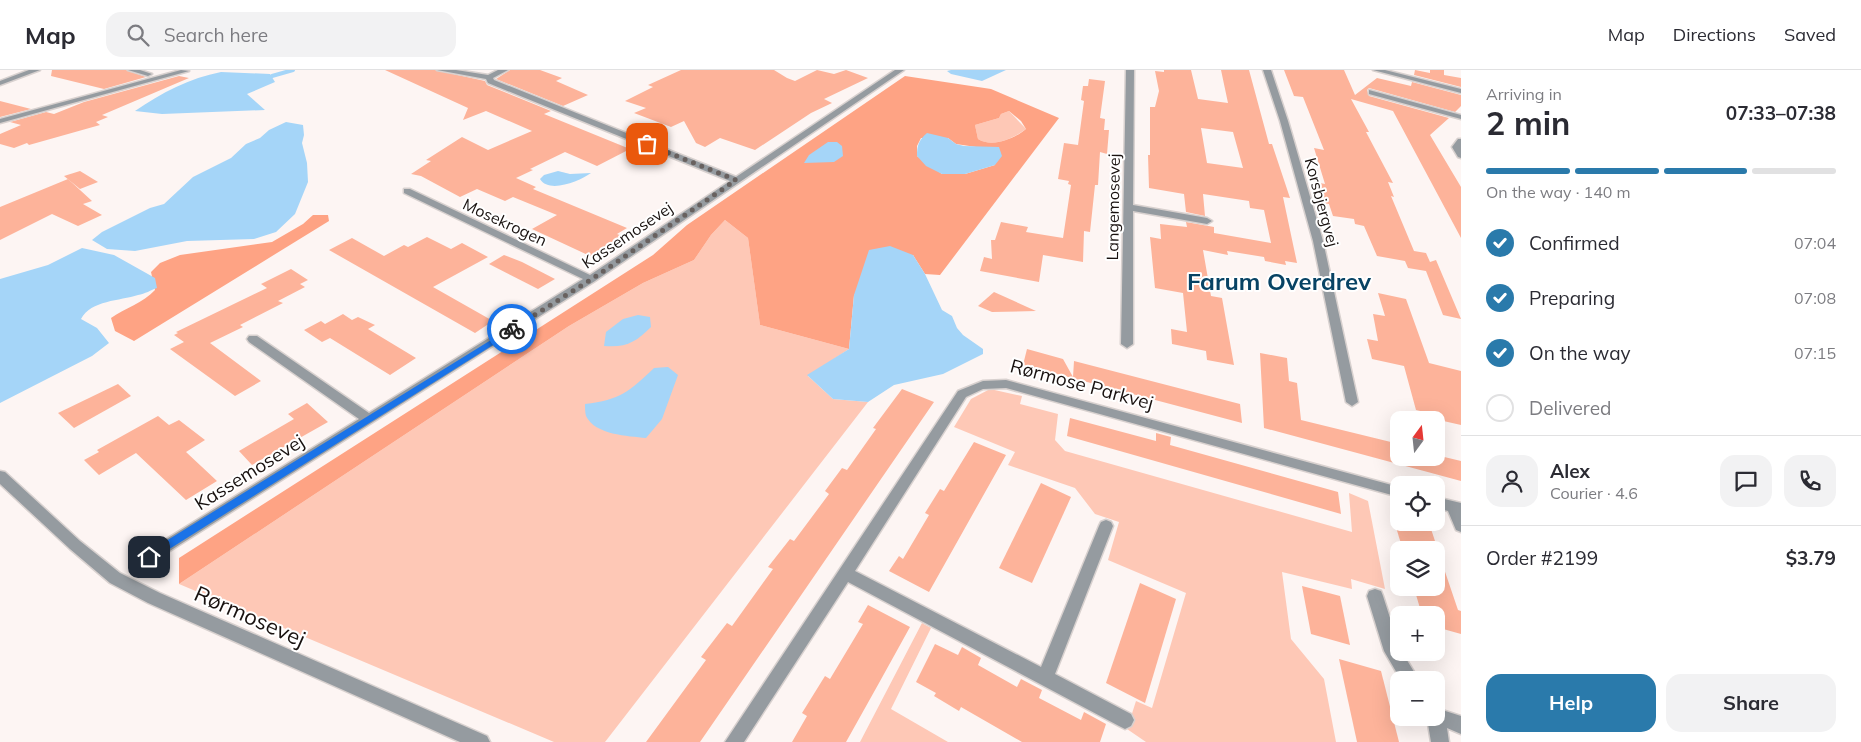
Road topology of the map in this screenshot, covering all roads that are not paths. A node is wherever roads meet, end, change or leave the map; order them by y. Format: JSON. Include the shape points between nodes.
{"nodes":[{"id":1,"x":36,"y":70,"type":"edge"},
{"id":2,"x":132,"y":70,"type":"edge"},
{"id":3,"x":186,"y":70,"type":"edge"},
{"id":4,"x":441,"y":70,"type":"edge"},
{"id":5,"x":504,"y":70,"type":"edge"},
{"id":6,"x":900,"y":70,"type":"edge"},
{"id":7,"x":1130,"y":70,"type":"edge"},
{"id":8,"x":1267,"y":70,"type":"edge"},
{"id":9,"x":1378,"y":70,"type":"edge"},
{"id":10,"x":148,"y":74,"type":"dead end"},
{"id":11,"x":489,"y":77,"type":"junction"},
{"id":12,"x":0,"y":83,"type":"edge"},
{"id":13,"x":1461,"y":91,"type":"edge"},
{"id":14,"x":1372,"y":92,"type":"dead end"},
{"id":15,"x":1461,"y":116,"type":"edge"},
{"id":16,"x":0,"y":122,"type":"edge"},
{"id":17,"x":1461,"y":141,"type":"edge"},
{"id":18,"x":1461,"y":155,"type":"edge"},
{"id":19,"x":736,"y":180,"type":"junction"},
{"id":20,"x":406,"y":191,"type":"dead end"},
{"id":21,"x":1127,"y":207,"type":"junction"},
{"id":22,"x":1208,"y":221,"type":"dead end"},
{"id":23,"x":592,"y":279,"type":"junction"},
{"id":24,"x":253,"y":339,"type":"dead end"},
{"id":25,"x":1127,"y":344,"type":"dead end"},
{"id":26,"x":1352,"y":402,"type":"dead end"},
{"id":27,"x":369,"y":419,"type":"junction"},
{"id":28,"x":0,"y":476,"type":"edge"},
{"id":29,"x":1390,"y":490,"type":"edge"},
{"id":30,"x":1445,"y":504,"type":"edge"},
{"id":31,"x":1458,"y":508,"type":"edge"},
{"id":32,"x":1106,"y":526,"type":"dead end"},
{"id":33,"x":1461,"y":526,"type":"edge"},
{"id":34,"x":149,"y":557,"type":"dead end"},
{"id":35,"x":845,"y":572,"type":"junction"},
{"id":36,"x":1375,"y":596,"type":"dead end"},
{"id":37,"x":1405,"y":671,"type":"edge"},
{"id":38,"x":1045,"y":678,"type":"junction"},
{"id":39,"x":1125,"y":720,"type":"dead end"},
{"id":40,"x":1445,"y":720,"type":"edge"},
{"id":41,"x":1461,"y":725,"type":"edge"},
{"id":42,"x":1437,"y":726,"type":"edge"},
{"id":43,"x":481,"y":742,"type":"edge"},
{"id":44,"x":734,"y":742,"type":"edge"},
{"id":45,"x":1440,"y":742,"type":"edge"}],
"edges":[{"from":1,"to":12,"type":"street"},
{"from":2,"to":10,"type":"street"},
{"from":3,"to":16,"type":"street"},
{"from":4,"to":11,"type":"street"},
{"from":5,"to":11,"type":"street"},
{"from":6,"to":19,"type":"street","name":"Kassemosevej"},
{"from":7,"to":21,"type":"street","name":"Langemosevej"},
{"from":8,"to":26,"type":"street","name":"Korsbjergvej","via":[[1318,241]]},
{"from":9,"to":13,"type":"street"},
{"from":11,"to":19,"type":"street","via":[[491,81]]},
{"from":14,"to":15,"type":"street"},
{"from":17,"to":18,"type":"street","via":[[1456,147]]},
{"from":19,"to":23,"type":"street","name":"Kassemosevej"},
{"from":20,"to":23,"type":"street","name":"Mosekrogen"},
{"from":21,"to":22,"type":"street"},
{"from":21,"to":25,"type":"street","name":"Langemosevej"},
{"from":23,"to":27,"type":"street","name":"Kassemosevej"},
{"from":24,"to":27,"type":"street"},
{"from":27,"to":34,"type":"street","name":"Kassemosevej"},
{"from":28,"to":43,"type":"street","name":"Rørmosevej","via":[[116,578],[154,598]]},
{"from":29,"to":35,"type":"street","name":"Rørmose Parkvej","via":[[1006,384],[988,383],[974,386],[962,394]]},
{"from":30,"to":31,"type":"street"},
{"from":31,"to":33,"type":"street"},
{"from":32,"to":38,"type":"street"},
{"from":35,"to":38,"type":"street"},
{"from":35,"to":44,"type":"street","name":"Rørmose Parkvej"},
{"from":36,"to":37,"type":"street","via":[[1392,651]]},
{"from":38,"to":39,"type":"street"},
{"from":40,"to":41,"type":"street"},
{"from":42,"to":45,"type":"street"}]}
